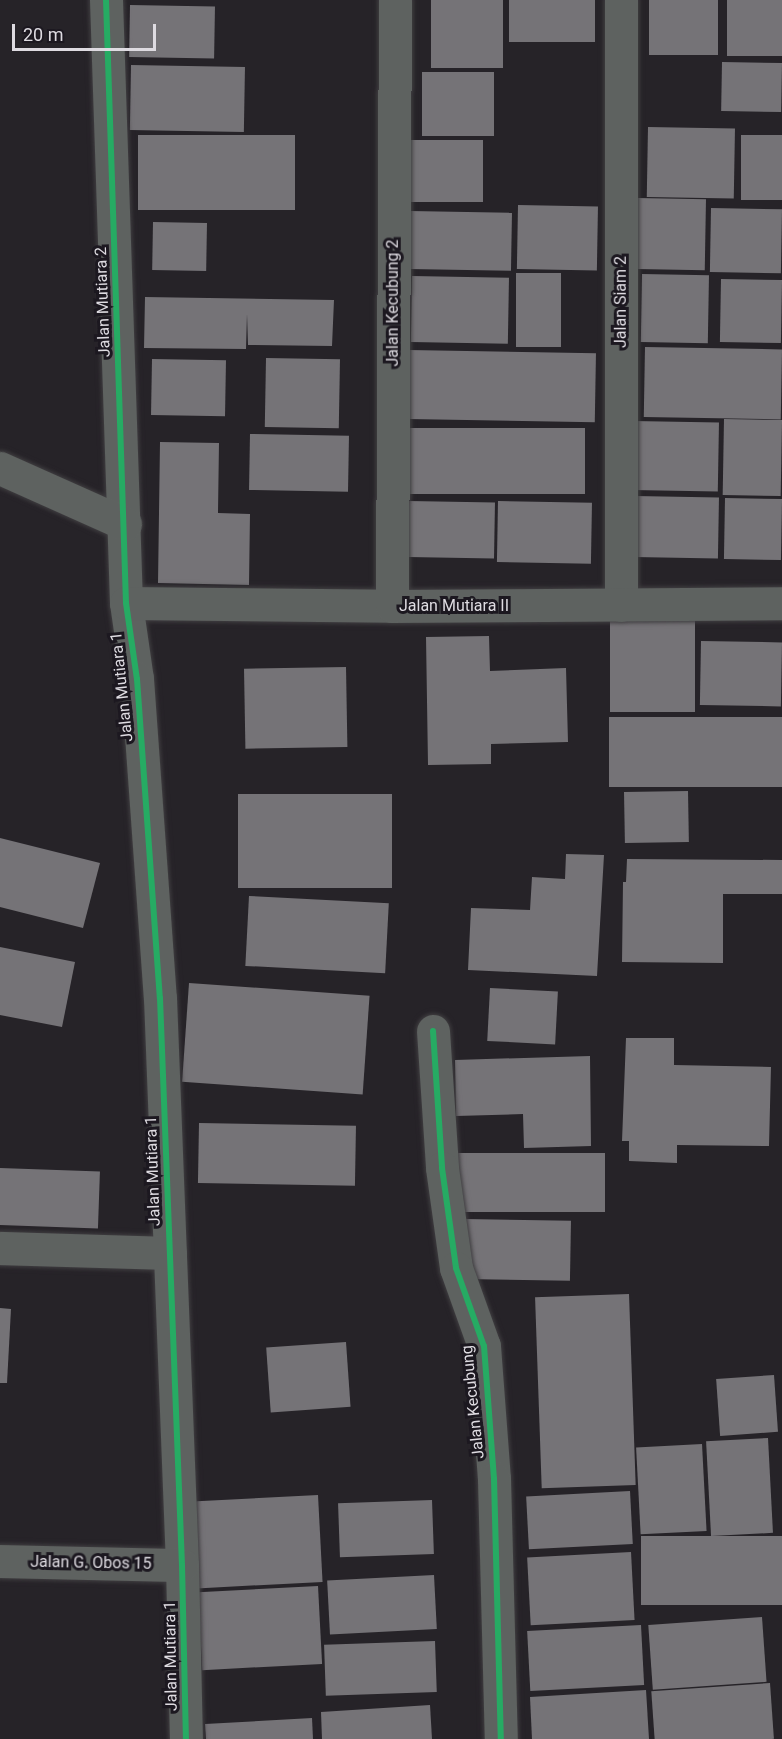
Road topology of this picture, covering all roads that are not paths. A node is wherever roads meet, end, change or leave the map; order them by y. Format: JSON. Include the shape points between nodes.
{"nodes":[{"id":1,"x":106,"y":0,"type":"edge"},
{"id":2,"x":395,"y":0,"type":"edge"},
{"id":3,"x":621,"y":0,"type":"edge"},
{"id":4,"x":0,"y":468,"type":"edge"},
{"id":5,"x":125,"y":524,"type":"junction"},
{"id":6,"x":126,"y":603,"type":"junction"},
{"id":7,"x":782,"y":603,"type":"edge"},
{"id":8,"x":621,"y":604,"type":"junction"},
{"id":9,"x":392,"y":606,"type":"junction"},
{"id":10,"x":433,"y":1031,"type":"dead end"},
{"id":11,"x":0,"y":1248,"type":"edge"},
{"id":12,"x":170,"y":1253,"type":"junction"},
{"id":13,"x":0,"y":1561,"type":"edge"},
{"id":14,"x":182,"y":1565,"type":"junction"},
{"id":15,"x":186,"y":1739,"type":"edge"},
{"id":16,"x":501,"y":1739,"type":"edge"}],
"edges":[{"from":1,"to":5,"type":"street","name":"Jalan Mutiara 2"},
{"from":2,"to":9,"type":"street","name":"Jalan Kecubung 2"},
{"from":3,"to":8,"type":"street","name":"Jalan Siam 2"},
{"from":4,"to":5,"type":"street"},
{"from":5,"to":6,"type":"street","name":"Jalan Mutiara 2"},
{"from":6,"to":9,"type":"street","name":"Jalan Mutiara II"},
{"from":6,"to":12,"type":"street","name":"Jalan Mutiara 1","via":[[137,679],[150,838]]},
{"from":7,"to":8,"type":"street","name":"Jalan Mutiara II"},
{"from":8,"to":9,"type":"street","name":"Jalan Mutiara II"},
{"from":10,"to":16,"type":"street","name":"Jalan Kecubung","via":[[442,1168],[456,1268],[484,1346],[494,1479]]},
{"from":11,"to":12,"type":"street"},
{"from":12,"to":14,"type":"street","name":"Jalan Mutiara 1"},
{"from":13,"to":14,"type":"street","name":"Jalan G. Obos 15"},
{"from":14,"to":15,"type":"street","name":"Jalan Mutiara 1"}]}
